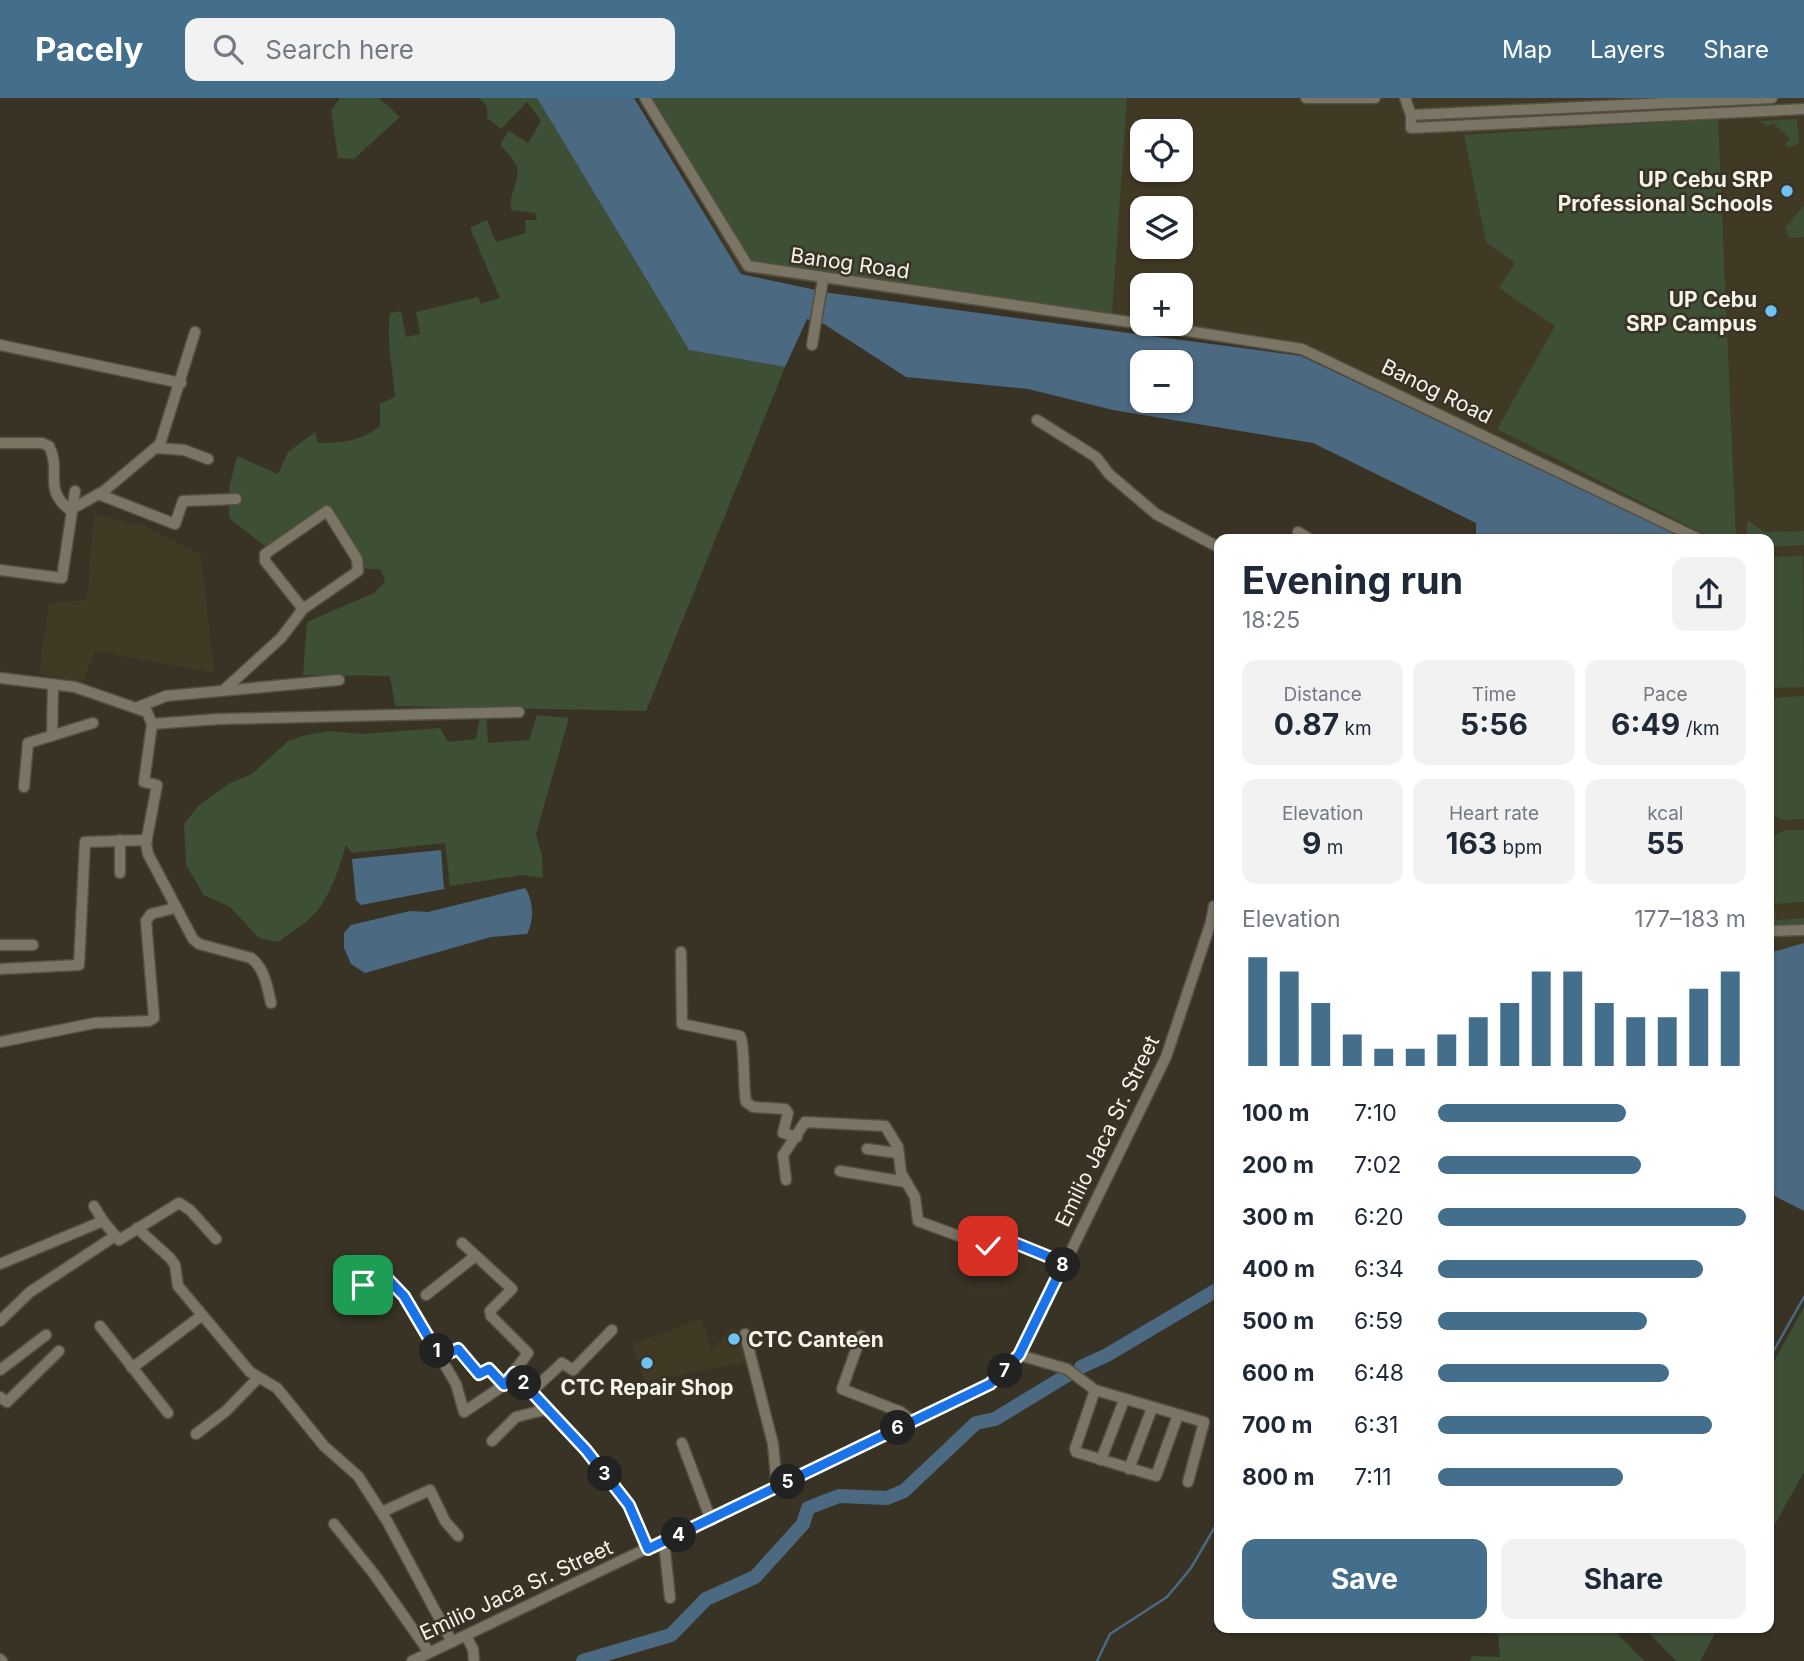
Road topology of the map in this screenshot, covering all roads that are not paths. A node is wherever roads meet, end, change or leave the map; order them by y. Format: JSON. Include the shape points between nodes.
{"nodes":[{"id":1,"x":645,"y":98,"type":"edge"},
{"id":2,"x":1375,"y":98,"type":"edge"},
{"id":3,"x":1405,"y":98,"type":"edge"},
{"id":4,"x":1772,"y":98,"type":"edge"},
{"id":5,"x":1307,"y":99,"type":"edge"},
{"id":6,"x":1351,"y":99,"type":"edge"},
{"id":7,"x":1804,"y":109,"type":"edge"},
{"id":8,"x":1411,"y":114,"type":"junction"},
{"id":9,"x":822,"y":284,"type":"junction"},
{"id":10,"x":1130,"y":322,"type":"edge"},
{"id":11,"x":195,"y":332,"type":"dead end"},
{"id":12,"x":1193,"y":332,"type":"edge"},
{"id":13,"x":0,"y":345,"type":"edge"},
{"id":14,"x":812,"y":345,"type":"dead end"},
{"id":15,"x":181,"y":383,"type":"junction"},
{"id":16,"x":1037,"y":420,"type":"dead end"},
{"id":17,"x":0,"y":443,"type":"edge"},
{"id":18,"x":155,"y":448,"type":"junction"},
{"id":19,"x":208,"y":459,"type":"dead end"},
{"id":20,"x":75,"y":491,"type":"dead end"},
{"id":21,"x":98,"y":494,"type":"junction"},
{"id":22,"x":236,"y":499,"type":"dead end"},
{"id":23,"x":70,"y":510,"type":"junction"},
{"id":24,"x":1298,"y":531,"type":"dead end"},
{"id":25,"x":1302,"y":534,"type":"edge"},
{"id":26,"x":1689,"y":534,"type":"edge"},
{"id":27,"x":1214,"y":545,"type":"edge"},
{"id":28,"x":0,"y":570,"type":"edge"},
{"id":29,"x":303,"y":609,"type":"junction"},
{"id":30,"x":0,"y":678,"type":"edge"},
{"id":31,"x":339,"y":680,"type":"dead end"},
{"id":32,"x":53,"y":684,"type":"junction"},
{"id":33,"x":226,"y":688,"type":"junction"},
{"id":34,"x":136,"y":708,"type":"junction"},
{"id":35,"x":519,"y":712,"type":"dead end"},
{"id":36,"x":93,"y":723,"type":"dead end"},
{"id":37,"x":152,"y":724,"type":"junction"},
{"id":38,"x":52,"y":736,"type":"junction"},
{"id":39,"x":24,"y":787,"type":"dead end"},
{"id":40,"x":120,"y":840,"type":"junction"},
{"id":41,"x":147,"y":840,"type":"junction"},
{"id":42,"x":120,"y":873,"type":"dead end"},
{"id":43,"x":175,"y":908,"type":"junction"},
{"id":44,"x":1804,"y":930,"type":"edge"},
{"id":45,"x":1774,"y":931,"type":"edge"},
{"id":46,"x":1214,"y":935,"type":"edge"},
{"id":47,"x":0,"y":945,"type":"edge"},
{"id":48,"x":33,"y":945,"type":"dead end"},
{"id":49,"x":681,"y":952,"type":"dead end"},
{"id":50,"x":0,"y":969,"type":"edge"},
{"id":51,"x":271,"y":1003,"type":"dead end"},
{"id":52,"x":0,"y":1042,"type":"edge"},
{"id":53,"x":797,"y":1137,"type":"junction"},
{"id":54,"x":867,"y":1149,"type":"dead end"},
{"id":55,"x":898,"y":1153,"type":"junction"},
{"id":56,"x":840,"y":1171,"type":"dead end"},
{"id":57,"x":786,"y":1180,"type":"dead end"},
{"id":58,"x":906,"y":1182,"type":"junction"},
{"id":59,"x":94,"y":1206,"type":"dead end"},
{"id":60,"x":103,"y":1221,"type":"junction"},
{"id":61,"x":138,"y":1228,"type":"junction"},
{"id":62,"x":115,"y":1236,"type":"junction"},
{"id":63,"x":216,"y":1239,"type":"dead end"},
{"id":64,"x":462,"y":1243,"type":"dead end"},
{"id":65,"x":474,"y":1257,"type":"junction"},
{"id":66,"x":1064,"y":1263,"type":"junction"},
{"id":67,"x":0,"y":1264,"type":"edge"},
{"id":68,"x":363,"y":1285,"type":"dead end"},
{"id":69,"x":426,"y":1294,"type":"dead end"},
{"id":70,"x":201,"y":1316,"type":"junction"},
{"id":71,"x":0,"y":1321,"type":"edge"},
{"id":72,"x":100,"y":1326,"type":"dead end"},
{"id":73,"x":611,"y":1330,"type":"dead end"},
{"id":74,"x":745,"y":1334,"type":"dead end"},
{"id":75,"x":46,"y":1335,"type":"dead end"},
{"id":76,"x":862,"y":1336,"type":"dead end"},
{"id":77,"x":59,"y":1351,"type":"dead end"},
{"id":78,"x":1019,"y":1355,"type":"junction"},
{"id":79,"x":440,"y":1357,"type":"junction"},
{"id":80,"x":132,"y":1368,"type":"junction"},
{"id":81,"x":0,"y":1370,"type":"edge"},
{"id":82,"x":514,"y":1373,"type":"junction"},
{"id":83,"x":258,"y":1378,"type":"junction"},
{"id":84,"x":504,"y":1385,"type":"junction"},
{"id":85,"x":1095,"y":1390,"type":"junction"},
{"id":86,"x":533,"y":1391,"type":"junction"},
{"id":87,"x":0,"y":1397,"type":"edge"},
{"id":88,"x":1124,"y":1400,"type":"junction"},
{"id":89,"x":1152,"y":1408,"type":"junction"},
{"id":90,"x":548,"y":1409,"type":"junction"},
{"id":91,"x":168,"y":1413,"type":"dead end"},
{"id":92,"x":1178,"y":1415,"type":"junction"},
{"id":93,"x":912,"y":1421,"type":"junction"},
{"id":94,"x":196,"y":1434,"type":"dead end"},
{"id":95,"x":492,"y":1441,"type":"dead end"},
{"id":96,"x":681,"y":1443,"type":"dead end"},
{"id":97,"x":1101,"y":1460,"type":"junction"},
{"id":98,"x":1129,"y":1469,"type":"junction"},
{"id":99,"x":1188,"y":1482,"type":"dead end"},
{"id":100,"x":776,"y":1487,"type":"junction"},
{"id":101,"x":382,"y":1512,"type":"junction"},
{"id":102,"x":711,"y":1520,"type":"junction"},
{"id":103,"x":334,"y":1524,"type":"dead end"},
{"id":104,"x":458,"y":1536,"type":"dead end"},
{"id":105,"x":664,"y":1542,"type":"junction"},
{"id":106,"x":648,"y":1549,"type":"junction"},
{"id":107,"x":670,"y":1598,"type":"dead end"},
{"id":108,"x":466,"y":1636,"type":"junction"},
{"id":109,"x":452,"y":1642,"type":"junction"},
{"id":110,"x":429,"y":1653,"type":"junction"},
{"id":111,"x":412,"y":1661,"type":"edge"},
{"id":112,"x":474,"y":1661,"type":"edge"}],
"edges":[{"from":1,"to":9,"type":"street","name":"Banog Road","via":[[743,262],[760,271]]},
{"from":2,"to":6,"type":"street"},
{"from":3,"to":8,"type":"street"},
{"from":4,"to":8,"type":"street"},
{"from":5,"to":6,"type":"street"},
{"from":7,"to":8,"type":"street","via":[[1411,128]]},
{"from":9,"to":10,"type":"street","name":"Banog Road"},
{"from":9,"to":14,"type":"street"},
{"from":11,"to":15,"type":"street"},
{"from":12,"to":26,"type":"street","name":"Banog Road","via":[[1302,349]]},
{"from":13,"to":15,"type":"street"},
{"from":15,"to":18,"type":"street","via":[[164,439]]},
{"from":16,"to":27,"type":"street","via":[[1096,457],[1156,514]]},
{"from":17,"to":23,"type":"street","via":[[50,446],[54,492]]},
{"from":18,"to":19,"type":"street","via":[[184,450]]},
{"from":18,"to":21,"type":"street"},
{"from":20,"to":23,"type":"street"},
{"from":21,"to":22,"type":"street","via":[[175,524],[183,501]]},
{"from":21,"to":23,"type":"street"},
{"from":23,"to":28,"type":"street","via":[[62,578]]},
{"from":24,"to":25,"type":"street"},
{"from":29,"to":29,"type":"street","via":[[360,568],[327,511],[265,554],[265,561]]},
{"from":29,"to":33,"type":"street","via":[[281,638]]},
{"from":30,"to":32,"type":"street"},
{"from":31,"to":33,"type":"street"},
{"from":32,"to":34,"type":"street"},
{"from":32,"to":38,"type":"street"},
{"from":33,"to":34,"type":"street","via":[[166,696]]},
{"from":34,"to":37,"type":"street","via":[[147,712]]},
{"from":35,"to":37,"type":"street"},
{"from":36,"to":38,"type":"street"},
{"from":37,"to":41,"type":"street","via":[[144,782],[157,785]]},
{"from":38,"to":39,"type":"street","via":[[28,743]]},
{"from":40,"to":41,"type":"street"},
{"from":40,"to":42,"type":"street"},
{"from":40,"to":50,"type":"street","via":[[85,842],[79,965]]},
{"from":41,"to":43,"type":"street","via":[[148,854]]},
{"from":43,"to":51,"type":"street","via":[[199,944],[257,962]]},
{"from":43,"to":52,"type":"street","via":[[151,914],[146,921],[154,1018],[95,1023]]},
{"from":44,"to":45,"type":"street"},
{"from":46,"to":66,"type":"street","name":"Emilio Jaca Sr. Street","via":[[1166,1057]]},
{"from":47,"to":48,"type":"street"},
{"from":49,"to":53,"type":"street","via":[[682,1024],[740,1036],[744,1041],[746,1102],[753,1107],[785,1109],[783,1133]]},
{"from":53,"to":55,"type":"street","via":[[808,1121],[879,1124],[888,1128]]},
{"from":53,"to":57,"type":"street","via":[[783,1155]]},
{"from":54,"to":55,"type":"street"},
{"from":55,"to":58,"type":"street"},
{"from":56,"to":58,"type":"street"},
{"from":58,"to":66,"type":"street","via":[[922,1223],[986,1246],[1005,1239]]},
{"from":59,"to":60,"type":"street"},
{"from":60,"to":62,"type":"street"},
{"from":60,"to":67,"type":"street"},
{"from":61,"to":62,"type":"street","via":[[119,1240]]},
{"from":61,"to":63,"type":"street","via":[[179,1203]]},
{"from":61,"to":70,"type":"street","via":[[170,1258],[178,1286]]},
{"from":62,"to":71,"type":"street","via":[[30,1292]]},
{"from":64,"to":65,"type":"street"},
{"from":65,"to":69,"type":"street"},
{"from":65,"to":82,"type":"street","via":[[512,1289],[490,1311],[528,1353]]},
{"from":66,"to":78,"type":"street","name":"Emilio Jaca Sr. Street"},
{"from":68,"to":79,"type":"street","via":[[376,1271],[381,1272],[404,1296]]},
{"from":70,"to":80,"type":"street"},
{"from":70,"to":83,"type":"street"},
{"from":72,"to":80,"type":"street"},
{"from":73,"to":86,"type":"street","via":[[573,1370],[562,1363]]},
{"from":74,"to":100,"type":"street","via":[[773,1444]]},
{"from":75,"to":81,"type":"street"},
{"from":76,"to":93,"type":"street","via":[[842,1389],[901,1412]]},
{"from":77,"to":87,"type":"street","via":[[7,1402]]},
{"from":78,"to":85,"type":"street","via":[[1068,1370]]},
{"from":78,"to":93,"type":"street","name":"Emilio Jaca Sr. Street","via":[[990,1384]]},
{"from":79,"to":84,"type":"street","via":[[458,1349],[479,1374],[489,1369]]},
{"from":79,"to":84,"type":"street","via":[[456,1384],[464,1412]]},
{"from":80,"to":91,"type":"street"},
{"from":82,"to":84,"type":"street"},
{"from":82,"to":86,"type":"street"},
{"from":83,"to":94,"type":"street"},
{"from":83,"to":101,"type":"street","via":[[277,1388],[333,1455],[354,1471]]},
{"from":85,"to":88,"type":"street"},
{"from":85,"to":97,"type":"street","via":[[1074,1451]]},
{"from":86,"to":90,"type":"street"},
{"from":88,"to":89,"type":"street"},
{"from":88,"to":97,"type":"street"},
{"from":89,"to":92,"type":"street"},
{"from":89,"to":98,"type":"street"},
{"from":90,"to":95,"type":"street","via":[[516,1417]]},
{"from":90,"to":106,"type":"street","via":[[629,1505]]},
{"from":92,"to":98,"type":"street","via":[[1156,1476]]},
{"from":92,"to":99,"type":"street","via":[[1205,1425]]},
{"from":93,"to":100,"type":"street","name":"Emilio Jaca Sr. Street"},
{"from":96,"to":102,"type":"street"},
{"from":97,"to":98,"type":"street"},
{"from":100,"to":102,"type":"street","name":"Emilio Jaca Sr. Street"},
{"from":101,"to":104,"type":"street","via":[[430,1490]]},
{"from":101,"to":109,"type":"street"},
{"from":102,"to":105,"type":"street","name":"Emilio Jaca Sr. Street"},
{"from":103,"to":110,"type":"street"},
{"from":105,"to":106,"type":"street","name":"Emilio Jaca Sr. Street"},
{"from":105,"to":107,"type":"street"},
{"from":106,"to":108,"type":"street","name":"Emilio Jaca Sr. Street"},
{"from":108,"to":109,"type":"street","name":"Emilio Jaca Sr. Street"},
{"from":108,"to":112,"type":"street"},
{"from":109,"to":110,"type":"street","name":"Emilio Jaca Sr. Street"},
{"from":110,"to":111,"type":"street","name":"Emilio Jaca Sr. Street"}]}
